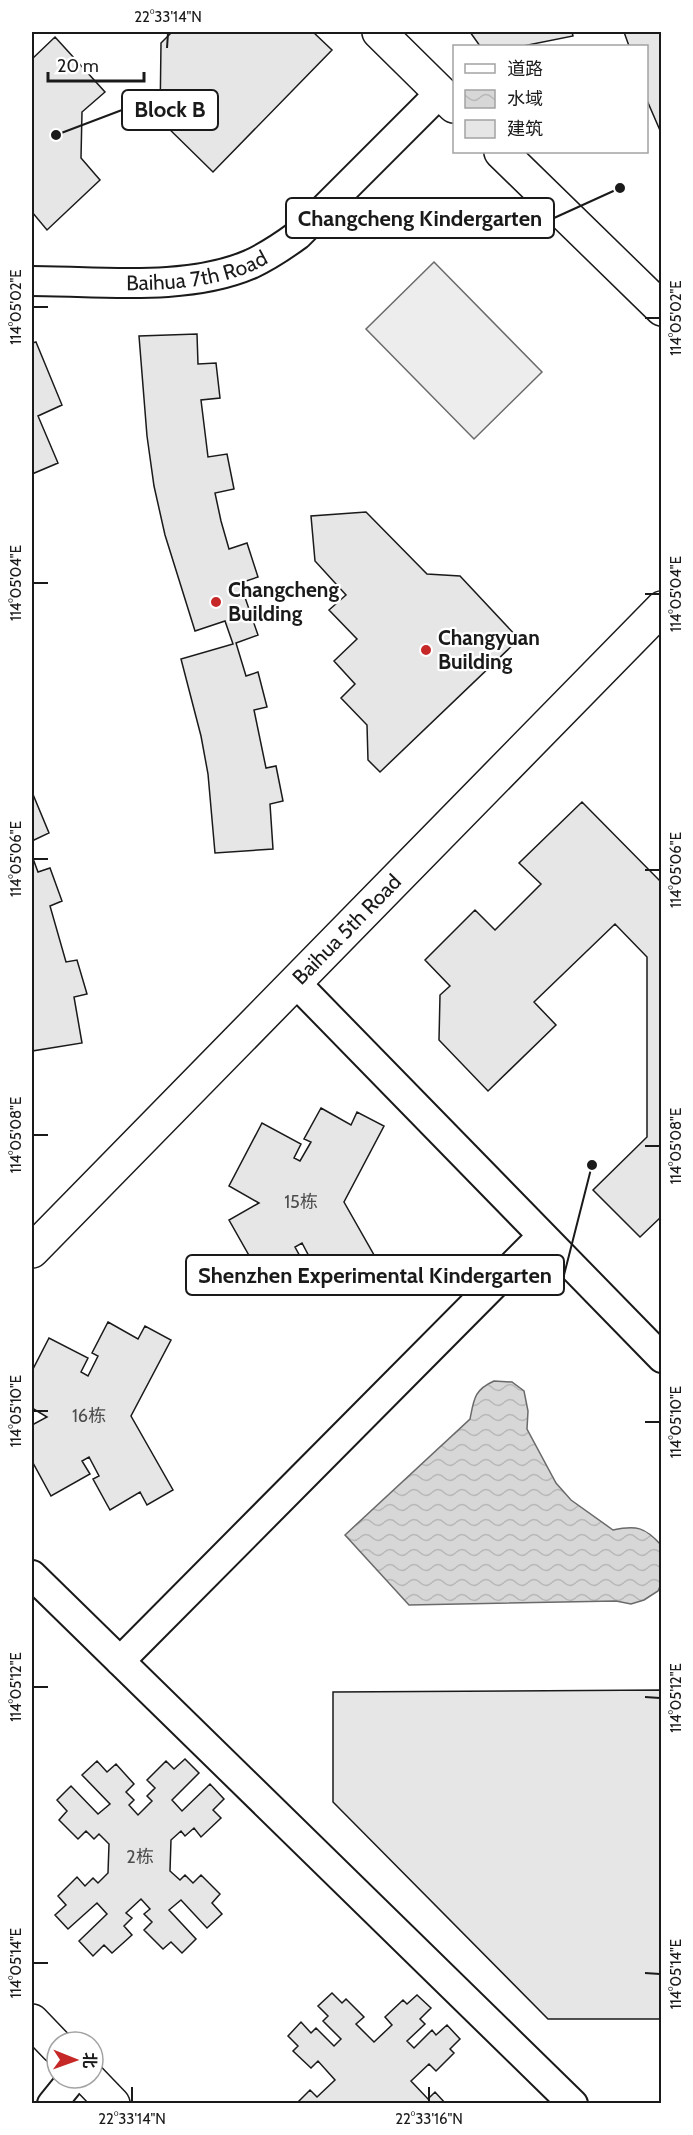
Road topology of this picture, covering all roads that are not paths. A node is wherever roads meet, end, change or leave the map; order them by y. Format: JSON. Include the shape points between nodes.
{"nodes":[{"id":1,"x":379,"y":32,"type":"edge"},
{"id":2,"x":448,"y":99,"type":"edge"},
{"id":3,"x":502,"y":153,"type":"edge"},
{"id":4,"x":32,"y":280,"type":"edge"},
{"id":5,"x":662,"y":309,"type":"edge"},
{"id":6,"x":662,"y":608,"type":"edge"},
{"id":7,"x":295,"y":982,"type":"junction"},
{"id":8,"x":542,"y":1236,"type":"junction"},
{"id":9,"x":32,"y":1251,"type":"edge"},
{"id":10,"x":662,"y":1358,"type":"edge"},
{"id":11,"x":32,"y":1575,"type":"edge"},
{"id":12,"x":120,"y":1661,"type":"junction"},
{"id":13,"x":32,"y":2021,"type":"edge"},
{"id":14,"x":45,"y":2035,"type":"edge"},
{"id":15,"x":63,"y":2090,"type":"edge"},
{"id":16,"x":100,"y":2090,"type":"edge"},
{"id":17,"x":52,"y":2103,"type":"edge"},
{"id":18,"x":114,"y":2103,"type":"edge"},
{"id":19,"x":573,"y":2103,"type":"edge"}],
"edges":[{"from":1,"to":2,"type":"street"},
{"from":2,"to":4,"type":"street","name":"Baihua 7th Road","via":[[298,235],[250,264],[188,280]]},
{"from":3,"to":5,"type":"street"},
{"from":6,"to":7,"type":"street","name":"Baihua 5th Road"},
{"from":7,"to":8,"type":"street"},
{"from":7,"to":9,"type":"street","name":"Baihua 5th Road"},
{"from":8,"to":10,"type":"street"},
{"from":8,"to":12,"type":"street"},
{"from":11,"to":12,"type":"street"},
{"from":12,"to":19,"type":"street"},
{"from":13,"to":14,"type":"street"},
{"from":15,"to":17,"type":"street"},
{"from":16,"to":18,"type":"street"}]}
